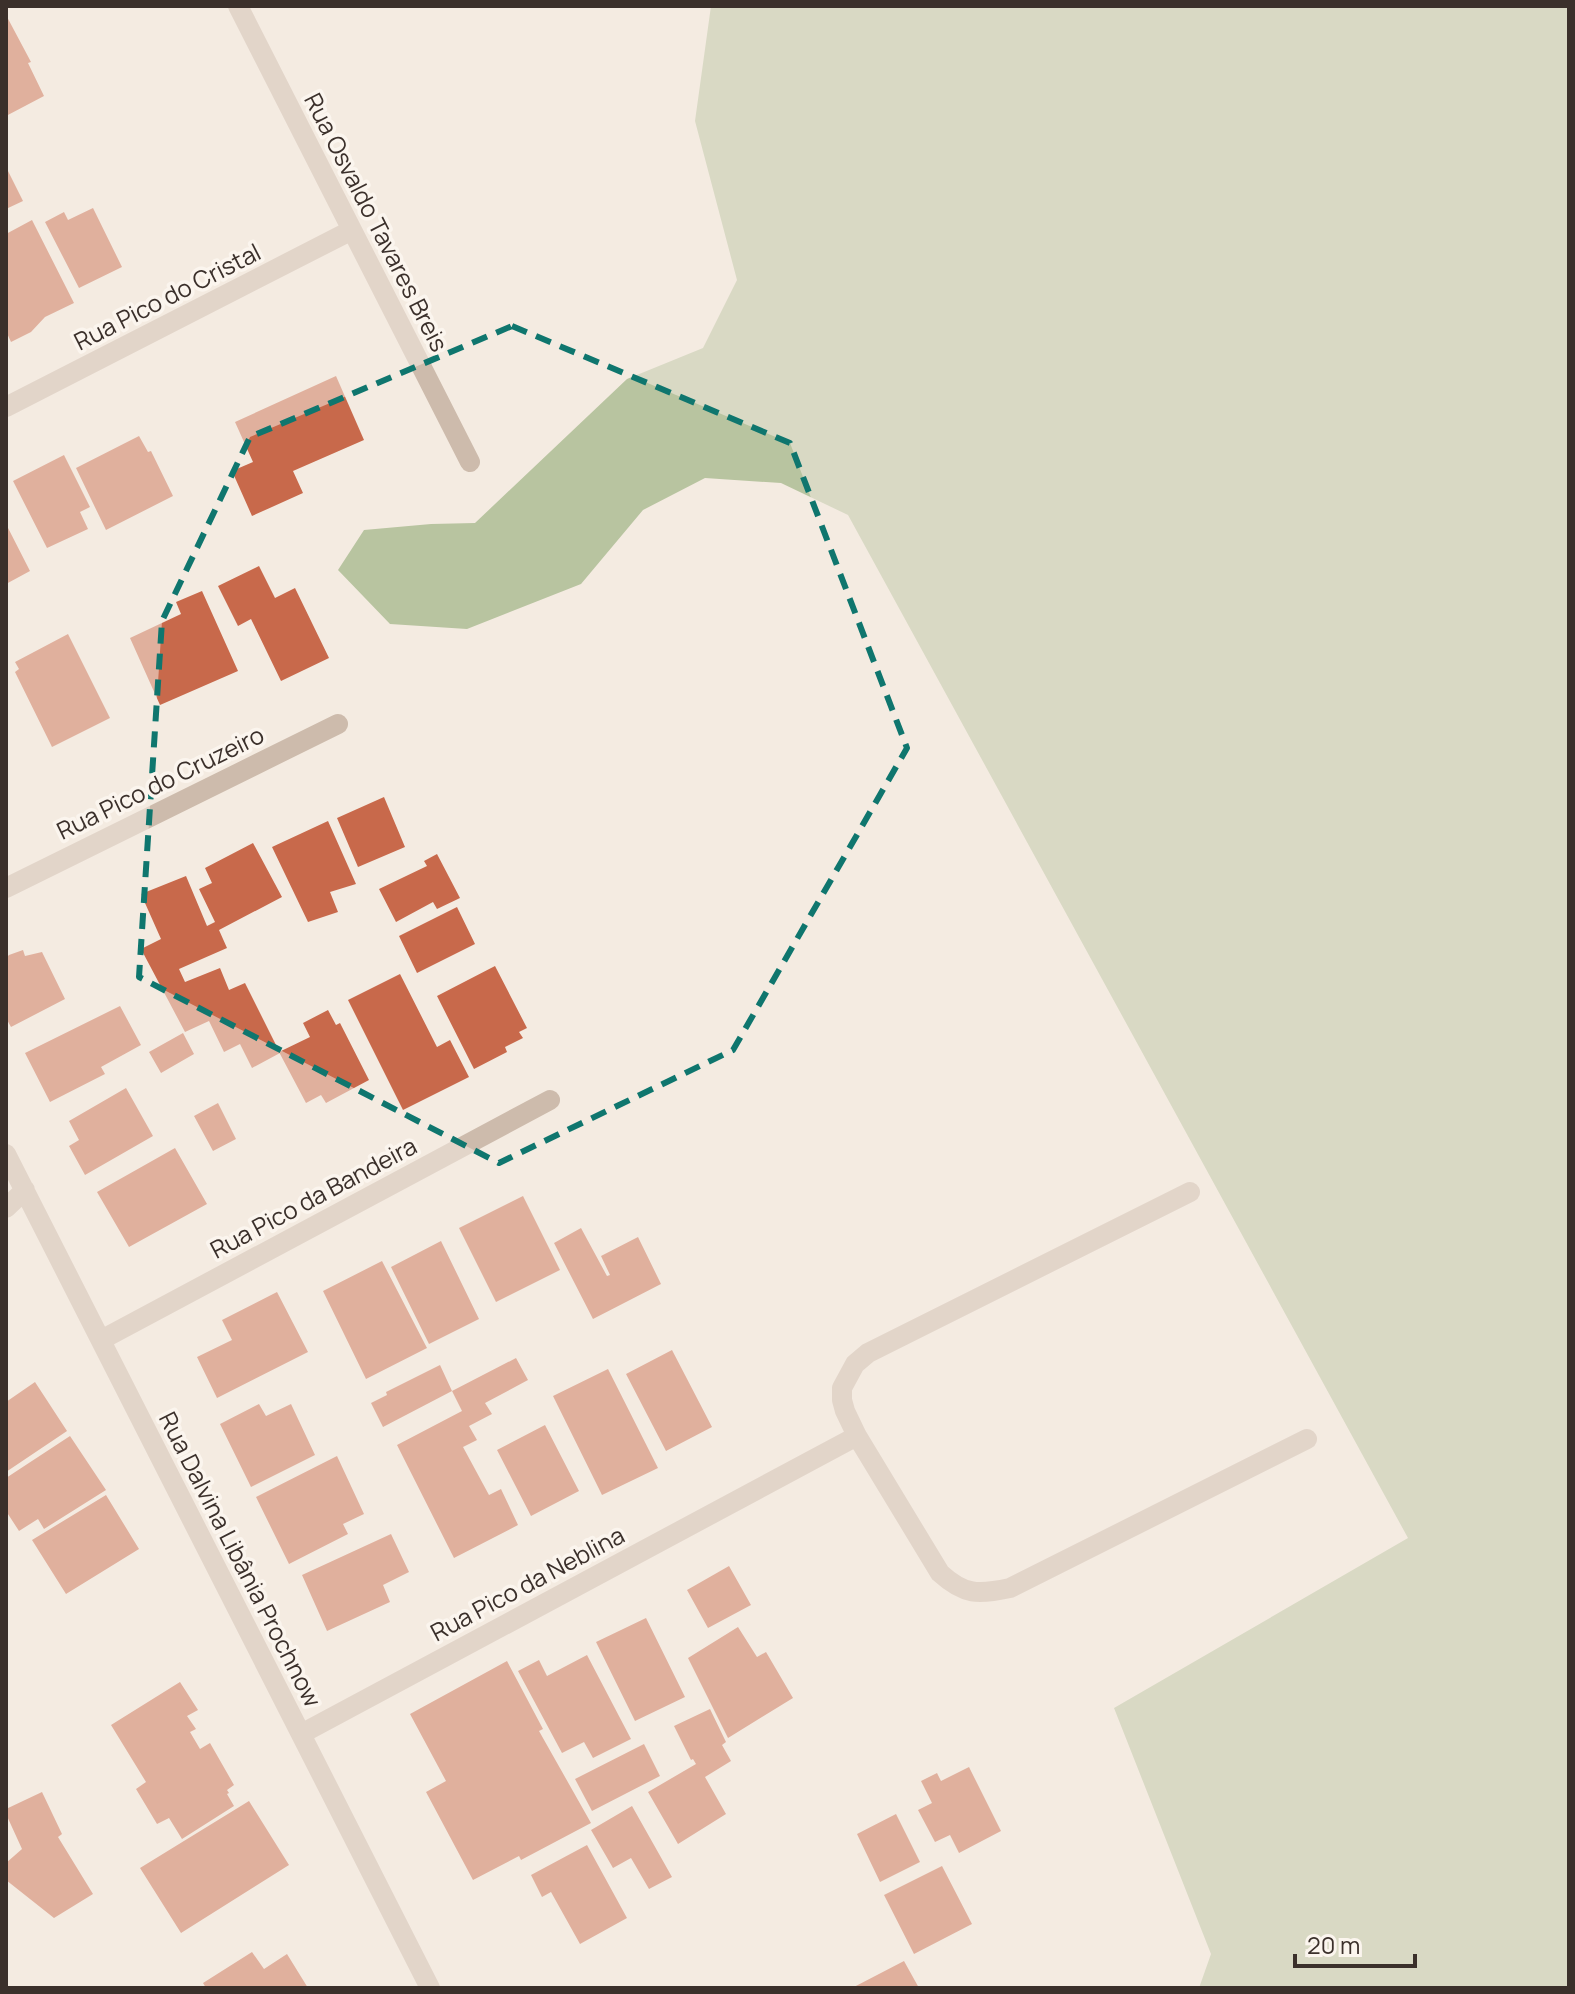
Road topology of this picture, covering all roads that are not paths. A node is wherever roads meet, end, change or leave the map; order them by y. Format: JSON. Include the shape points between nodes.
{"nodes":[{"id":1,"x":238,"y":6,"type":"edge"},
{"id":2,"x":352,"y":230,"type":"junction"},
{"id":3,"x":6,"y":407,"type":"edge"},
{"id":4,"x":470,"y":462,"type":"dead end"},
{"id":5,"x":338,"y":724,"type":"dead end"},
{"id":6,"x":6,"y":888,"type":"edge"},
{"id":7,"x":550,"y":1100,"type":"dead end"},
{"id":8,"x":6,"y":1154,"type":"edge"},
{"id":9,"x":25,"y":1190,"type":"junction"},
{"id":10,"x":1190,"y":1192,"type":"dead end"},
{"id":11,"x":6,"y":1208,"type":"edge"},
{"id":12,"x":101,"y":1340,"type":"junction"},
{"id":13,"x":857,"y":1436,"type":"junction"},
{"id":14,"x":1307,"y":1439,"type":"dead end"},
{"id":15,"x":301,"y":1734,"type":"junction"},
{"id":16,"x":430,"y":1988,"type":"edge"}],
"edges":[{"from":1,"to":2,"type":"street","name":"Rua Osvaldo Tavares Breis"},
{"from":2,"to":3,"type":"street","name":"Rua Pico do Cristal"},
{"from":2,"to":4,"type":"street","name":"Rua Osvaldo Tavares Breis"},
{"from":5,"to":6,"type":"street","name":"Rua Pico do Cruzeiro"},
{"from":7,"to":12,"type":"street","name":"Rua Pico da Bandeira"},
{"from":8,"to":9,"type":"street","name":"Rua Dalvina Libânia Prochnow"},
{"from":9,"to":11,"type":"street"},
{"from":9,"to":12,"type":"street","name":"Rua Dalvina Libânia Prochnow"},
{"from":10,"to":13,"type":"street","via":[[868,1353],[842,1388]]},
{"from":12,"to":15,"type":"street","name":"Rua Dalvina Libânia Prochnow"},
{"from":13,"to":14,"type":"street","via":[[940,1573],[970,1592],[1010,1588]]},
{"from":13,"to":15,"type":"street","name":"Rua Pico da Neblina"},
{"from":15,"to":16,"type":"street","name":"Rua Dalvina Libânia Prochnow"}]}
